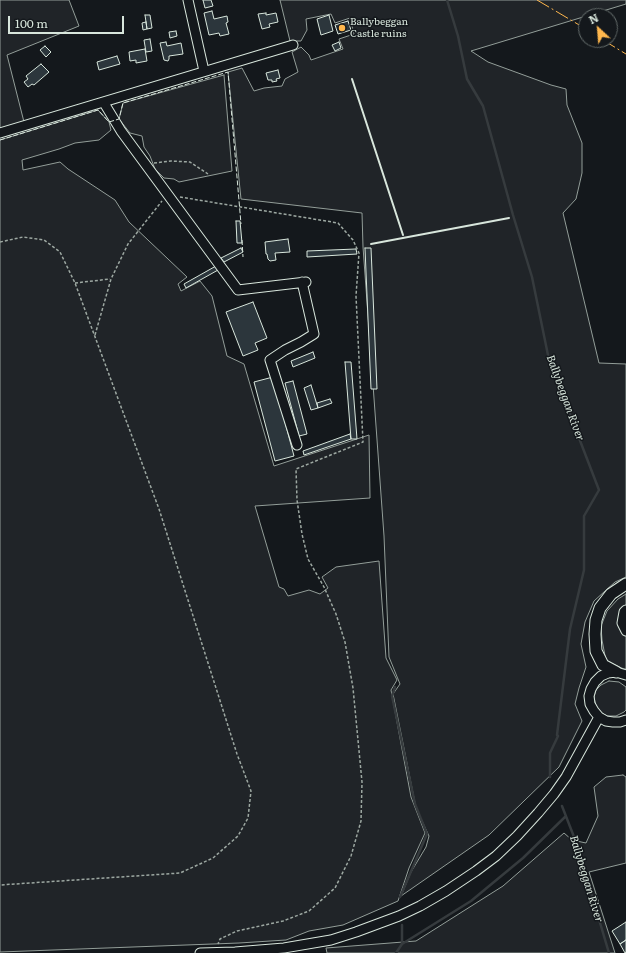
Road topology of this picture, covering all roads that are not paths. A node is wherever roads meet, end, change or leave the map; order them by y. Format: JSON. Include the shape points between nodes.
{"nodes":[{"id":1,"x":188,"y":0,"type":"edge"},
{"id":2,"x":293,"y":45,"type":"dead end"},
{"id":3,"x":204,"y":71,"type":"junction"},
{"id":4,"x":104,"y":103,"type":"junction"},
{"id":5,"x":0,"y":134,"type":"edge"},
{"id":6,"x":297,"y":445,"type":"dead end"},
{"id":7,"x":626,"y":584,"type":"edge"},
{"id":8,"x":626,"y":610,"type":"edge"},
{"id":9,"x":626,"y":631,"type":"edge"},
{"id":10,"x":621,"y":674,"type":"edge"},
{"id":11,"x":599,"y":717,"type":"junction"},
{"id":12,"x":626,"y":720,"type":"edge"},
{"id":13,"x":310,"y":949,"type":"edge"},
{"id":14,"x":214,"y":952,"type":"edge"},
{"id":15,"x":200,"y":953,"type":"edge"},
{"id":16,"x":231,"y":953,"type":"edge"}],
"edges":[{"from":1,"to":3,"type":"street"},
{"from":2,"to":3,"type":"street"},
{"from":3,"to":4,"type":"street"},
{"from":4,"to":5,"type":"street"},
{"from":4,"to":6,"type":"street","via":[[121,131],[238,290],[304,282],[314,334],[270,360]]},
{"from":7,"to":10,"type":"main road","via":[[611,594],[600,608],[595,634],[596,651],[604,665]]},
{"from":8,"to":9,"type":"street","via":[[622,623]]},
{"from":10,"to":11,"type":"street","via":[[608,673],[601,676],[591,688],[590,704]]},
{"from":11,"to":12,"type":"street","via":[[613,722]]},
{"from":11,"to":13,"type":"street","via":[[554,794],[496,856],[420,906]]},
{"from":13,"to":16,"type":"street","via":[[284,948]]},
{"from":14,"to":15,"type":"street"},
{"from":14,"to":16,"type":"street"}]}
